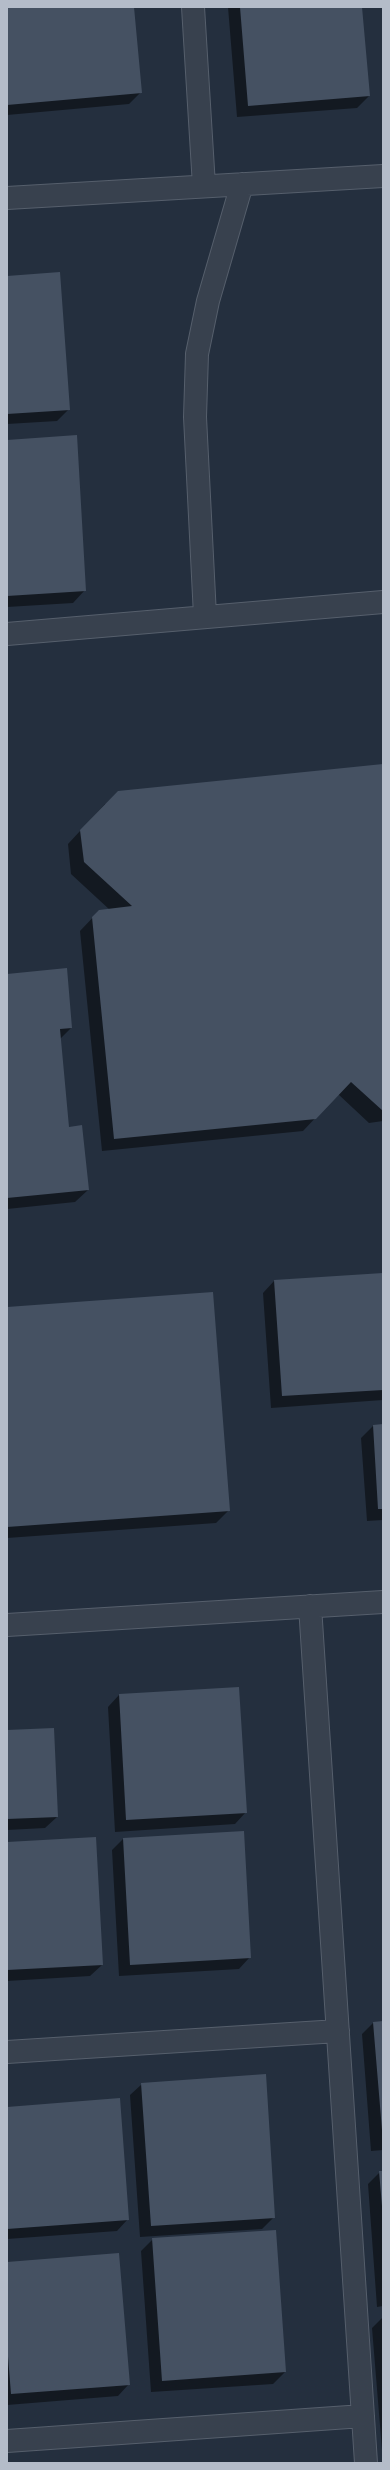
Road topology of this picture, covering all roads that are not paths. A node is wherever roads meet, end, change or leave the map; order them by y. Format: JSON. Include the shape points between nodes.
{"nodes":[{"id":1,"x":193,"y":7,"type":"edge"},
{"id":2,"x":383,"y":176,"type":"edge"},
{"id":3,"x":242,"y":184,"type":"junction"},
{"id":4,"x":204,"y":186,"type":"junction"},
{"id":5,"x":7,"y":198,"type":"edge"},
{"id":6,"x":383,"y":602,"type":"edge"},
{"id":7,"x":205,"y":616,"type":"junction"},
{"id":8,"x":7,"y":634,"type":"edge"},
{"id":9,"x":383,"y":1602,"type":"edge"},
{"id":10,"x":310,"y":1606,"type":"junction"},
{"id":11,"x":7,"y":1625,"type":"edge"},
{"id":12,"x":338,"y":2031,"type":"junction"},
{"id":13,"x":7,"y":2052,"type":"edge"},
{"id":14,"x":363,"y":2416,"type":"junction"},
{"id":15,"x":7,"y":2441,"type":"edge"},
{"id":16,"x":366,"y":2463,"type":"edge"}],
"edges":[{"from":1,"to":4,"type":"lane"},
{"from":2,"to":3,"type":"lane"},
{"from":3,"to":4,"type":"lane"},
{"from":3,"to":7,"type":"lane","via":[[208,301],[197,354],[196,417]]},
{"from":4,"to":5,"type":"lane"},
{"from":6,"to":7,"type":"lane"},
{"from":7,"to":8,"type":"lane"},
{"from":9,"to":10,"type":"lane"},
{"from":10,"to":11,"type":"lane"},
{"from":10,"to":12,"type":"lane"},
{"from":12,"to":13,"type":"lane"},
{"from":12,"to":14,"type":"lane"},
{"from":14,"to":15,"type":"lane"},
{"from":14,"to":16,"type":"lane"}]}
